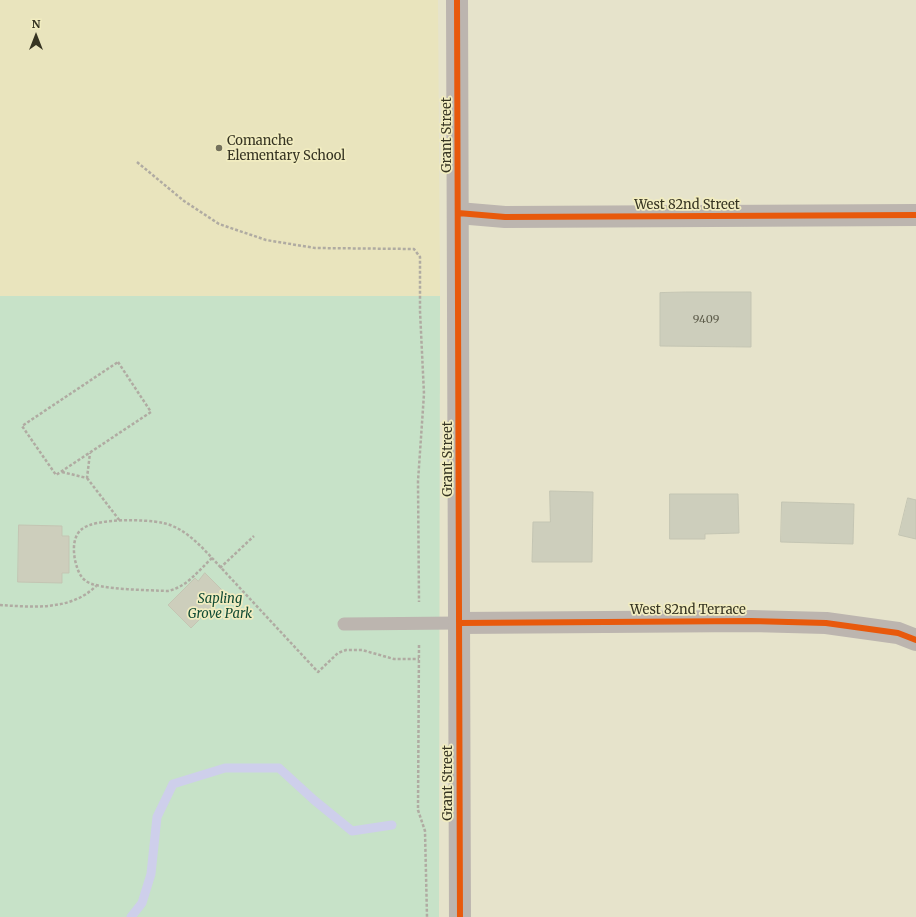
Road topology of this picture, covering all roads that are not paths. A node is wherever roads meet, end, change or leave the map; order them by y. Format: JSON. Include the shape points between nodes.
{"nodes":[{"id":1,"x":457,"y":0,"type":"edge"},
{"id":2,"x":458,"y":213,"type":"junction"},
{"id":3,"x":916,"y":215,"type":"edge"},
{"id":4,"x":459,"y":623,"type":"junction"},
{"id":5,"x":344,"y":624,"type":"dead end"},
{"id":6,"x":916,"y":640,"type":"edge"},
{"id":7,"x":460,"y":917,"type":"edge"}],
"edges":[{"from":1,"to":2,"type":"street","name":"Grant Street"},
{"from":2,"to":3,"type":"street","name":"West 82nd Street","via":[[504,217]]},
{"from":2,"to":4,"type":"street","name":"Grant Street"},
{"from":4,"to":5,"type":"lane"},
{"from":4,"to":6,"type":"street","name":"West 82nd Terrace","via":[[826,623],[898,633]]},
{"from":4,"to":7,"type":"street","name":"Grant Street"}]}
